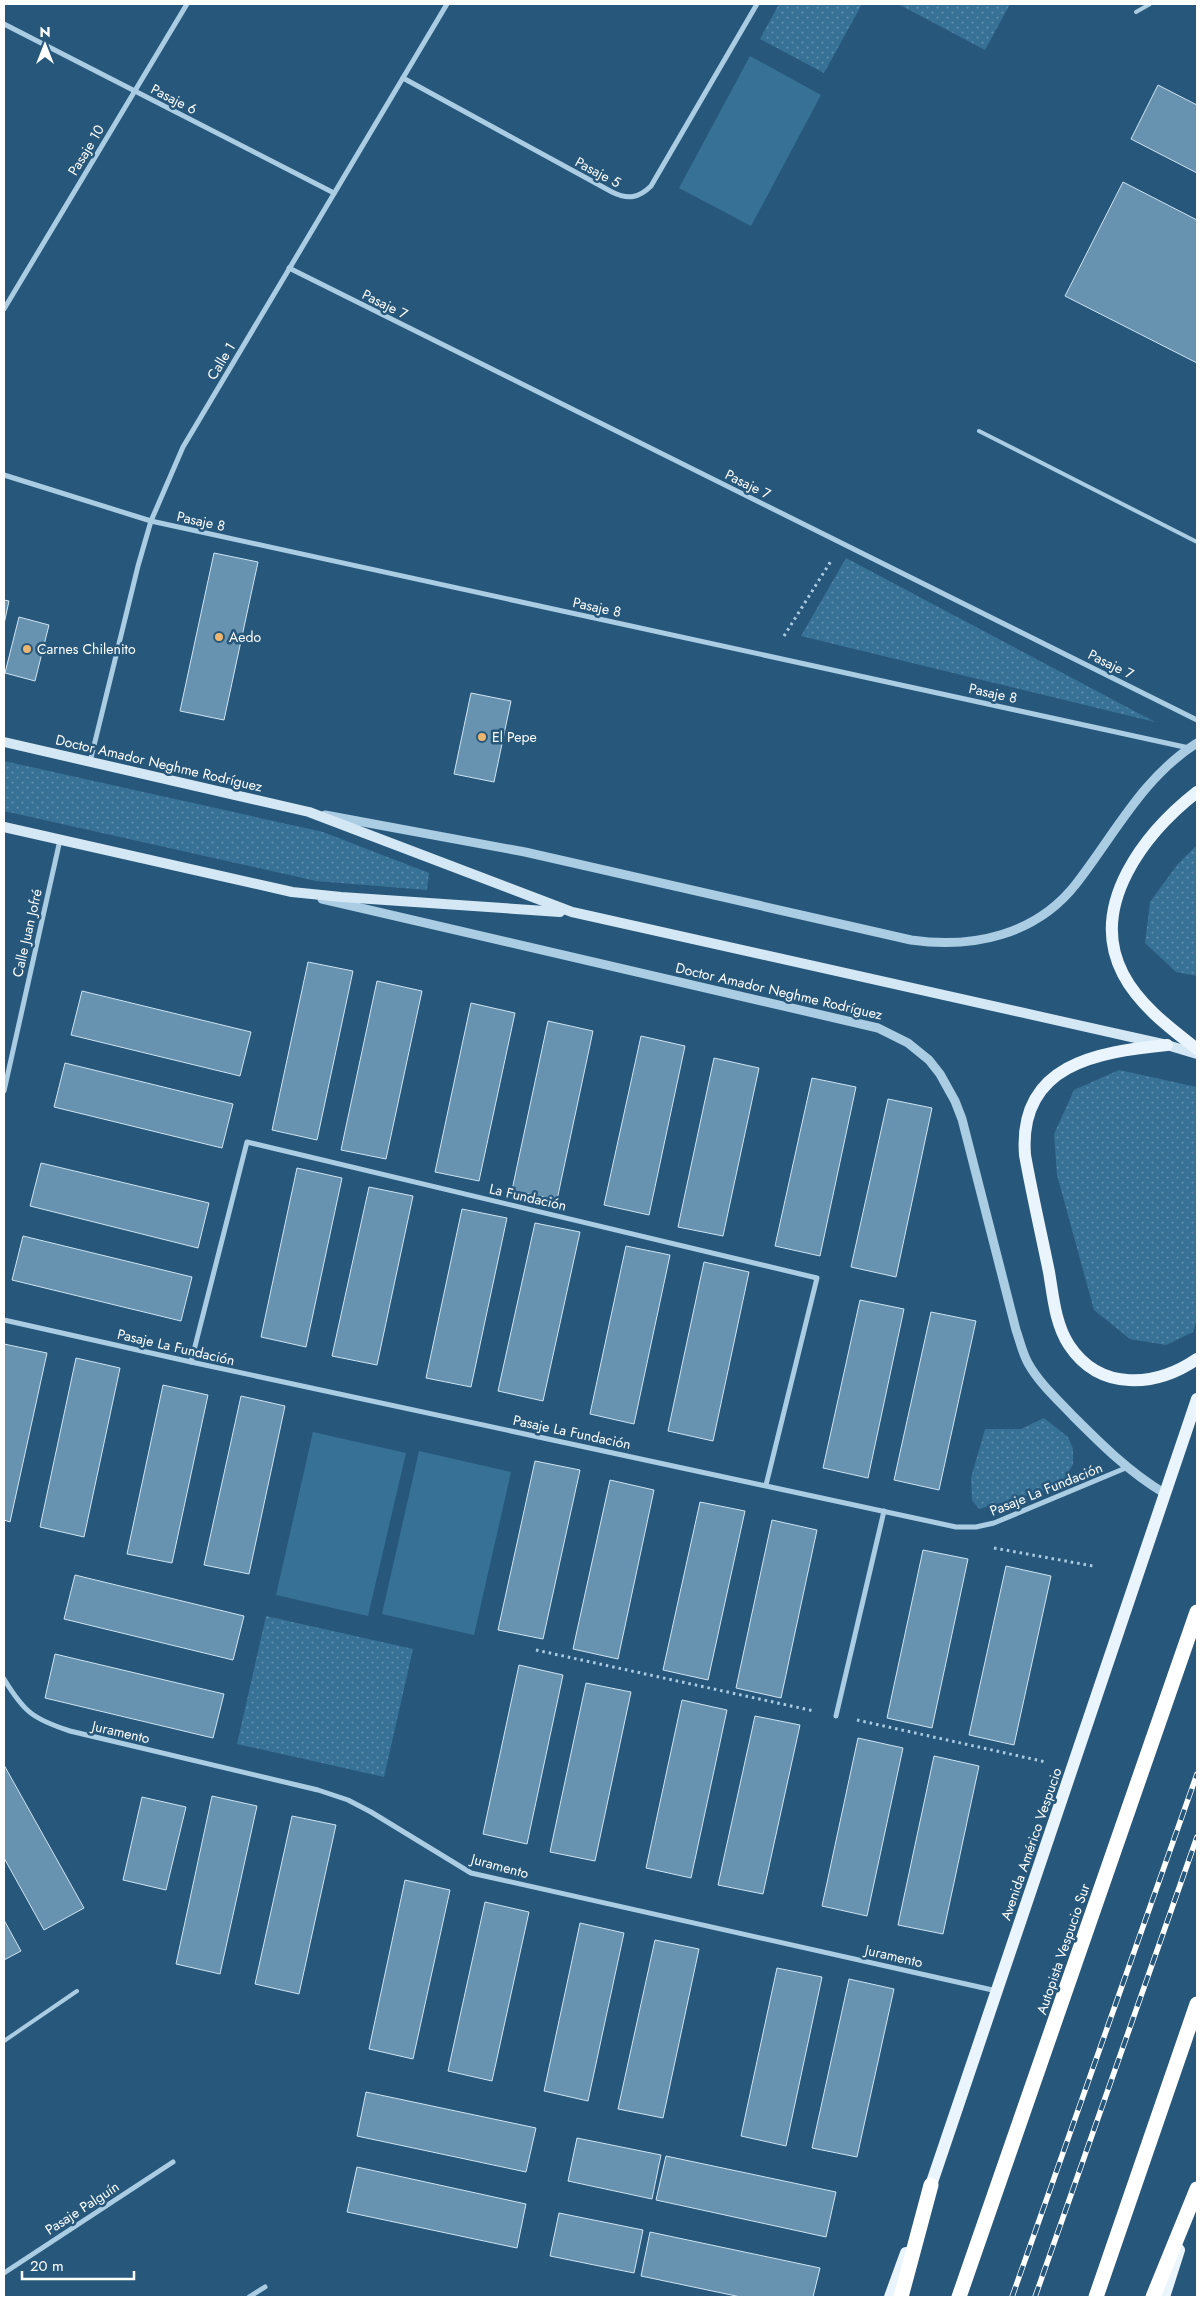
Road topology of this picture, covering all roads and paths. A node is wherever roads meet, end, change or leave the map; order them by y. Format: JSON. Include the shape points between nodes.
{"nodes":[{"id":1,"x":187,"y":4,"type":"edge"},
{"id":2,"x":447,"y":4,"type":"edge"},
{"id":3,"x":757,"y":4,"type":"edge"},
{"id":4,"x":1150,"y":4,"type":"edge"},
{"id":5,"x":1136,"y":12,"type":"dead end"},
{"id":6,"x":4,"y":24,"type":"edge"},
{"id":7,"x":403,"y":78,"type":"junction"},
{"id":8,"x":134,"y":92,"type":"junction"},
{"id":9,"x":334,"y":193,"type":"junction"},
{"id":10,"x":289,"y":268,"type":"junction"},
{"id":11,"x":4,"y":309,"type":"edge"},
{"id":12,"x":979,"y":431,"type":"dead end"},
{"id":13,"x":4,"y":475,"type":"edge"},
{"id":14,"x":151,"y":521,"type":"junction"},
{"id":15,"x":1197,"y":542,"type":"edge"},
{"id":16,"x":842,"y":544,"type":"junction"},
{"id":17,"x":771,"y":656,"type":"junction"},
{"id":18,"x":1197,"y":720,"type":"edge"},
{"id":19,"x":4,"y":742,"type":"edge"},
{"id":20,"x":1193,"y":745,"type":"edge"},
{"id":21,"x":90,"y":762,"type":"junction"},
{"id":22,"x":1197,"y":792,"type":"edge"},
{"id":23,"x":309,"y":812,"type":"junction"},
{"id":24,"x":4,"y":828,"type":"edge"},
{"id":25,"x":60,"y":840,"type":"junction"},
{"id":26,"x":292,"y":892,"type":"junction"},
{"id":27,"x":572,"y":912,"type":"junction"},
{"id":28,"x":1167,"y":1045,"type":"junction"},
{"id":29,"x":1197,"y":1049,"type":"edge"},
{"id":30,"x":1197,"y":1054,"type":"edge"},
{"id":31,"x":4,"y":1091,"type":"edge"},
{"id":32,"x":4,"y":1320,"type":"edge"},
{"id":33,"x":1197,"y":1359,"type":"edge"},
{"id":34,"x":191,"y":1362,"type":"junction"},
{"id":35,"x":1197,"y":1399,"type":"edge"},
{"id":36,"x":1128,"y":1467,"type":"junction"},
{"id":37,"x":766,"y":1485,"type":"junction"},
{"id":38,"x":1164,"y":1493,"type":"junction"},
{"id":39,"x":884,"y":1511,"type":"junction"},
{"id":40,"x":1197,"y":1612,"type":"edge"},
{"id":41,"x":536,"y":1650,"type":"dead end"},
{"id":42,"x":4,"y":1679,"type":"edge"},
{"id":43,"x":836,"y":1716,"type":"junction"},
{"id":44,"x":1054,"y":1763,"type":"dead end"},
{"id":45,"x":77,"y":1990,"type":"dead end"},
{"id":46,"x":997,"y":1990,"type":"junction"},
{"id":47,"x":1197,"y":2004,"type":"edge"},
{"id":48,"x":4,"y":2040,"type":"edge"},
{"id":49,"x":173,"y":2162,"type":"dead end"},
{"id":50,"x":931,"y":2186,"type":"junction"},
{"id":51,"x":1197,"y":2189,"type":"edge"},
{"id":52,"x":1197,"y":2194,"type":"edge"},
{"id":53,"x":4,"y":2273,"type":"edge"},
{"id":54,"x":266,"y":2287,"type":"dead end"},
{"id":55,"x":249,"y":2297,"type":"edge"},
{"id":56,"x":890,"y":2297,"type":"edge"},
{"id":57,"x":902,"y":2297,"type":"edge"},
{"id":58,"x":959,"y":2297,"type":"edge"},
{"id":59,"x":1096,"y":2297,"type":"edge"},
{"id":60,"x":1153,"y":2297,"type":"edge"},
{"id":61,"x":1164,"y":2297,"type":"edge"}],
"edges":[{"from":1,"to":8,"type":"street","name":"Pasaje 10"},
{"from":2,"to":7,"type":"street","name":"Calle 1"},
{"from":3,"to":7,"type":"street","name":"Pasaje 5","via":[[651,186],[634,197],[622,197],[612,192]]},
{"from":4,"to":5,"type":"lane"},
{"from":6,"to":8,"type":"street","name":"Pasaje 6"},
{"from":7,"to":9,"type":"street","name":"Calle 1"},
{"from":8,"to":9,"type":"street","name":"Pasaje 6"},
{"from":8,"to":11,"type":"street","name":"Pasaje 10"},
{"from":9,"to":10,"type":"street","name":"Calle 1"},
{"from":10,"to":14,"type":"street","name":"Calle 1","via":[[183,447]]},
{"from":10,"to":16,"type":"street","name":"Pasaje 7"},
{"from":12,"to":15,"type":"lane"},
{"from":13,"to":14,"type":"street","name":"Pasaje 8"},
{"from":14,"to":17,"type":"street","name":"Pasaje 8"},
{"from":14,"to":21,"type":"street","name":"Calle 1"},
{"from":16,"to":17,"type":"path"},
{"from":16,"to":18,"type":"street","name":"Pasaje 7"},
{"from":17,"to":20,"type":"street","name":"Pasaje 8"},
{"from":19,"to":21,"type":"main road","name":"Doctor Amador Neghme Rodríguez"},
{"from":20,"to":23,"type":"street","name":"Doctor Amador Neghme Rodríguez","via":[[1144,788],[1075,884],[1057,903],[1037,919],[1013,931],[962,943],[936,944],[911,940],[525,852]]},
{"from":21,"to":23,"type":"main road","name":"Doctor Amador Neghme Rodríguez"},
{"from":22,"to":29,"type":"main road","via":[[1155,832],[1128,871],[1116,898],[1113,937],[1122,974],[1138,997]]},
{"from":23,"to":27,"type":"main road","name":"Doctor Amador Neghme Rodríguez"},
{"from":24,"to":25,"type":"main road","name":"Doctor Amador Neghme Rodríguez"},
{"from":25,"to":26,"type":"main road","name":"Doctor Amador Neghme Rodríguez"},
{"from":25,"to":31,"type":"street","name":"Calle Juan Jofré"},
{"from":26,"to":27,"type":"main road","name":"Doctor Amador Neghme Rodríguez"},
{"from":26,"to":36,"type":"street","name":"Doctor Amador Neghme Rodríguez","via":[[878,1028],[908,1043],[940,1074],[962,1119],[1016,1330],[1029,1365],[1054,1397]]},
{"from":27,"to":28,"type":"main road","name":"Doctor Amador Neghme Rodríguez"},
{"from":28,"to":30,"type":"main road","name":"Doctor Amador Neghme Rodríguez"},
{"from":28,"to":33,"type":"main road","via":[[1103,1053],[1063,1071],[1049,1082],[1032,1106],[1025,1132],[1025,1155],[1057,1314],[1070,1346],[1097,1370],[1130,1381],[1165,1376]]},
{"from":32,"to":34,"type":"street","name":"Pasaje La Fundación"},
{"from":34,"to":37,"type":"street","name":"Pasaje La Fundación"},
{"from":34,"to":37,"type":"street","name":"La Fundación","via":[[247,1142],[817,1278]]},
{"from":35,"to":38,"type":"main road","name":"Avenida Américo Vespucio"},
{"from":36,"to":38,"type":"street","name":"Doctor Amador Neghme Rodríguez"},
{"from":36,"to":39,"type":"street","name":"Pasaje La Fundación","via":[[994,1523],[976,1527]]},
{"from":37,"to":39,"type":"street","name":"Pasaje La Fundación"},
{"from":38,"to":46,"type":"main road","name":"Avenida Américo Vespucio"},
{"from":39,"to":43,"type":"street"},
{"from":40,"to":58,"type":"highway","name":"Autopista Vespucio Sur"},
{"from":41,"to":43,"type":"path"},
{"from":42,"to":46,"type":"street","name":"Juramento","via":[[24,1708],[41,1722],[70,1732],[318,1790],[348,1800],[471,1873]]},
{"from":43,"to":44,"type":"path"},
{"from":45,"to":48,"type":"lane"},
{"from":46,"to":50,"type":"main road","name":"Avenida Américo Vespucio"},
{"from":47,"to":59,"type":"highway"},
{"from":49,"to":53,"type":"street","name":"Pasaje Palguín"},
{"from":50,"to":56,"type":"main road","name":"Avenida Américo Vespucio"},
{"from":50,"to":57,"type":"highway"},
{"from":51,"to":60,"type":"highway"},
{"from":52,"to":61,"type":"main road"},
{"from":54,"to":55,"type":"street"}]}
